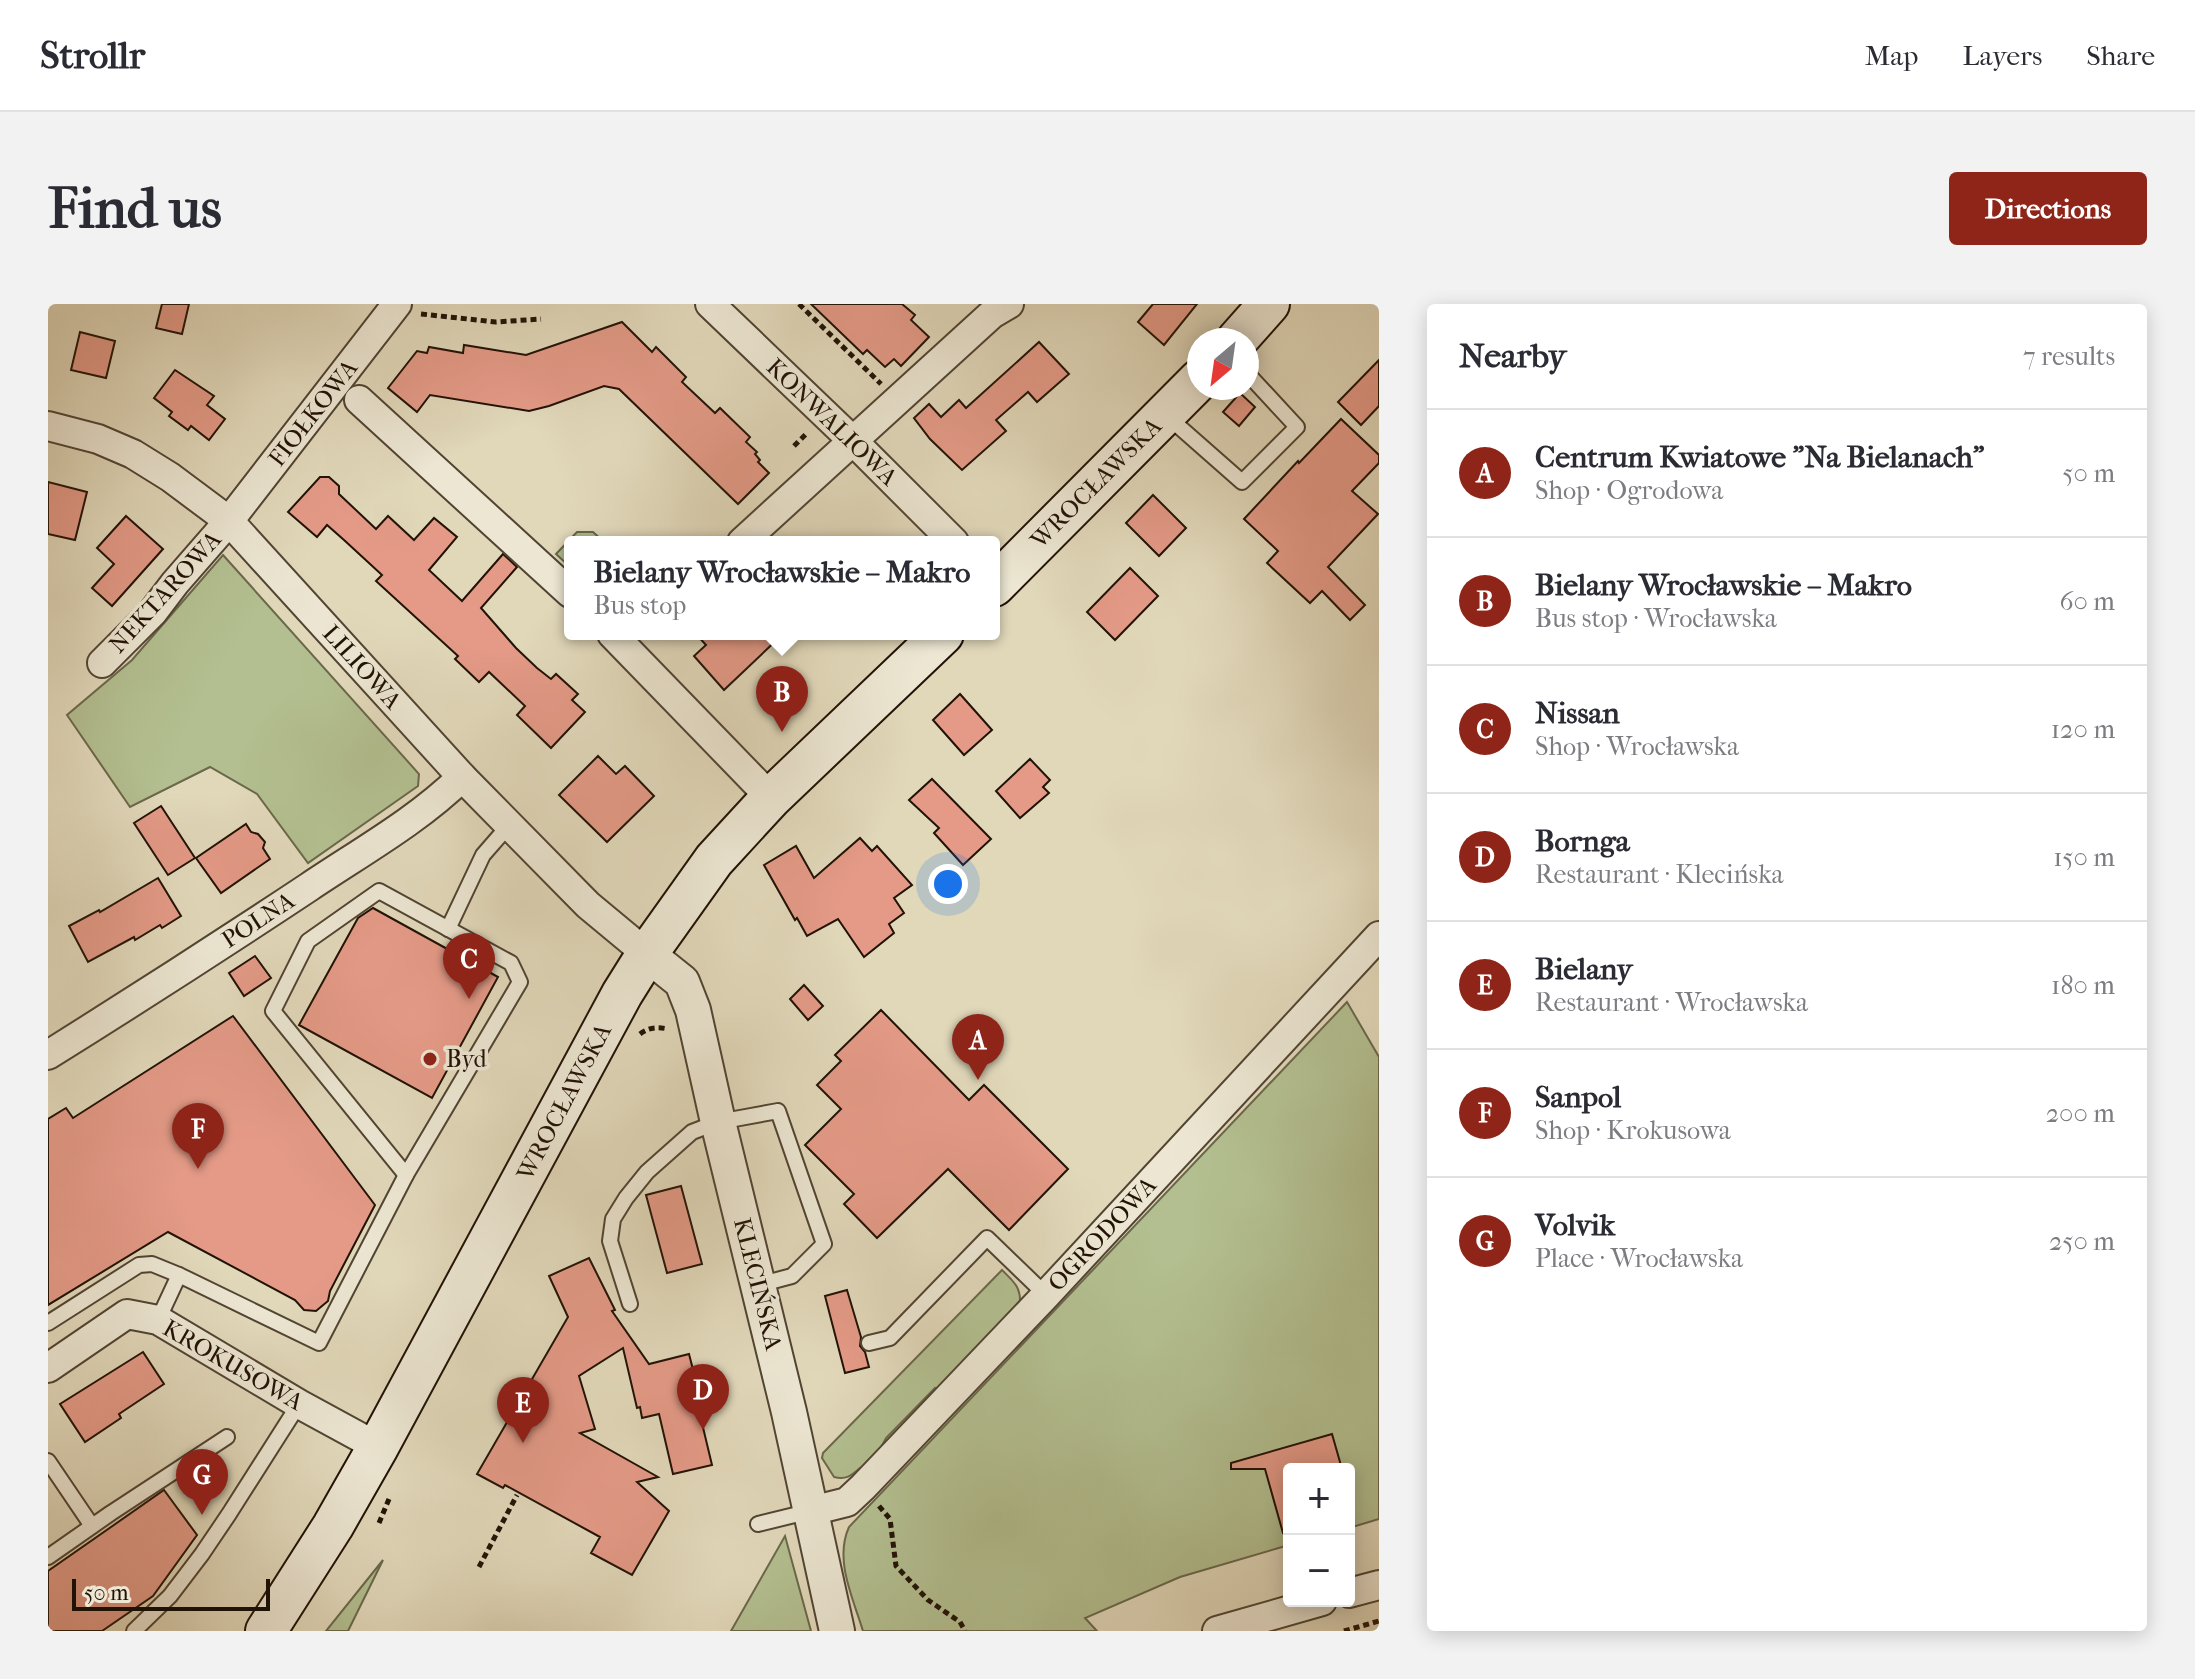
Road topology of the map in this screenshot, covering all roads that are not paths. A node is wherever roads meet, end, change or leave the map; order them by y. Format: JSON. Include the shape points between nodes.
{"nodes":[{"id":1,"x":710,"y":304,"type":"edge"},
{"id":2,"x":1009,"y":304,"type":"edge"},
{"id":3,"x":1269,"y":304,"type":"edge"},
{"id":4,"x":403,"y":308,"type":"edge"},
{"id":5,"x":1248,"y":328,"type":"edge"},
{"id":6,"x":1259,"y":386,"type":"edge"},
{"id":7,"x":1187,"y":392,"type":"edge"},
{"id":8,"x":359,"y":400,"type":"dead end"},
{"id":9,"x":1165,"y":414,"type":"junction"},
{"id":10,"x":48,"y":426,"type":"edge"},
{"id":11,"x":853,"y":441,"type":"junction"},
{"id":12,"x":229,"y":521,"type":"junction"},
{"id":13,"x":749,"y":536,"type":"edge"},
{"id":14,"x":948,"y":536,"type":"edge"},
{"id":15,"x":1000,"y":578,"type":"edge"},
{"id":16,"x":564,"y":588,"type":"edge"},
{"id":17,"x":628,"y":640,"type":"edge"},
{"id":18,"x":937,"y":640,"type":"edge"},
{"id":19,"x":102,"y":663,"type":"dead end"},
{"id":20,"x":462,"y":777,"type":"junction"},
{"id":21,"x":771,"y":798,"type":"junction"},
{"id":22,"x":510,"y":824,"type":"junction"},
{"id":23,"x":448,"y":929,"type":"junction"},
{"id":24,"x":1379,"y":936,"type":"edge"},
{"id":25,"x":647,"y":954,"type":"junction"},
{"id":26,"x":48,"y":1055,"type":"edge"},
{"id":27,"x":718,"y":1122,"type":"junction"},
{"id":28,"x":406,"y":1175,"type":"junction"},
{"id":29,"x":179,"y":1275,"type":"junction"},
{"id":30,"x":758,"y":1285,"type":"junction"},
{"id":31,"x":1046,"y":1295,"type":"junction"},
{"id":32,"x":630,"y":1304,"type":"dead end"},
{"id":33,"x":158,"y":1320,"type":"junction"},
{"id":34,"x":48,"y":1323,"type":"edge"},
{"id":35,"x":869,"y":1343,"type":"dead end"},
{"id":36,"x":48,"y":1368,"type":"edge"},
{"id":37,"x":299,"y":1404,"type":"junction"},
{"id":38,"x":227,"y":1437,"type":"dead end"},
{"id":39,"x":378,"y":1447,"type":"junction"},
{"id":40,"x":48,"y":1461,"type":"edge"},
{"id":41,"x":811,"y":1511,"type":"junction"},
{"id":42,"x":758,"y":1524,"type":"dead end"},
{"id":43,"x":92,"y":1526,"type":"junction"},
{"id":44,"x":48,"y":1557,"type":"edge"},
{"id":45,"x":1379,"y":1585,"type":"edge"},
{"id":46,"x":1355,"y":1591,"type":"edge"},
{"id":47,"x":1301,"y":1607,"type":"edge"},
{"id":48,"x":134,"y":1631,"type":"edge"},
{"id":49,"x":266,"y":1631,"type":"edge"},
{"id":50,"x":837,"y":1631,"type":"edge"},
{"id":51,"x":1217,"y":1631,"type":"edge"}],
"edges":[{"from":1,"to":11,"type":"street","name":"KONWALIOWA"},
{"from":2,"to":11,"type":"street"},
{"from":3,"to":5,"type":"main road"},
{"from":4,"to":12,"type":"street","name":"FIOŁKOWA"},
{"from":6,"to":9,"type":"lane","via":[[1297,427],[1242,482]]},
{"from":7,"to":9,"type":"main road","name":"WROCŁAWSKA"},
{"from":8,"to":16,"type":"street"},
{"from":9,"to":15,"type":"main road","name":"WROCŁAWSKA"},
{"from":10,"to":12,"type":"street","name":"LILIOWA","via":[[133,454]]},
{"from":11,"to":13,"type":"street"},
{"from":11,"to":14,"type":"street","name":"KONWALIOWA"},
{"from":12,"to":19,"type":"street","name":"NEKTAROWA","via":[[153,612]]},
{"from":12,"to":20,"type":"street","name":"LILIOWA"},
{"from":17,"to":21,"type":"street"},
{"from":18,"to":21,"type":"main road","name":"WROCŁAWSKA"},
{"from":20,"to":22,"type":"street","name":"LILIOWA"},
{"from":20,"to":26,"type":"street","name":"POLNA","via":[[383,838]]},
{"from":21,"to":25,"type":"main road","name":"WROCŁAWSKA","via":[[714,860]]},
{"from":22,"to":23,"type":"lane","via":[[483,855]]},
{"from":22,"to":25,"type":"street","name":"LILIOWA","via":[[588,905]]},
{"from":23,"to":28,"type":"lane","via":[[511,963],[520,982]]},
{"from":23,"to":28,"type":"lane","via":[[379,891],[308,941],[273,1011]]},
{"from":24,"to":31,"type":"street","name":"OGRODOWA"},
{"from":25,"to":27,"type":"street","name":"KLECIŃSKA","via":[[682,982]]},
{"from":25,"to":39,"type":"main road","name":"WROCŁAWSKA"},
{"from":27,"to":30,"type":"street","name":"KLECIŃSKA"},
{"from":27,"to":30,"type":"lane","via":[[778,1111],[824,1244],[792,1276]]},
{"from":27,"to":32,"type":"lane","via":[[692,1132],[647,1172],[613,1219],[610,1241]]},
{"from":28,"to":29,"type":"lane","via":[[319,1343]]},
{"from":29,"to":33,"type":"lane"},
{"from":29,"to":34,"type":"lane","via":[[152,1264],[139,1265]]},
{"from":30,"to":41,"type":"street","name":"KLECIŃSKA"},
{"from":31,"to":35,"type":"lane","via":[[987,1238],[890,1338]]},
{"from":31,"to":41,"type":"street","name":"OGRODOWA","via":[[847,1502]]},
{"from":33,"to":36,"type":"street","name":"KROKUSOWA","via":[[127,1314]]},
{"from":33,"to":37,"type":"street","name":"KROKUSOWA"},
{"from":37,"to":39,"type":"street","name":"KROKUSOWA"},
{"from":37,"to":48,"type":"lane","via":[[202,1554]]},
{"from":38,"to":43,"type":"lane"},
{"from":39,"to":49,"type":"main road","name":"WROCŁAWSKA"},
{"from":40,"to":43,"type":"lane"},
{"from":41,"to":42,"type":"lane"},
{"from":41,"to":50,"type":"street","name":"KLECIŃSKA"},
{"from":43,"to":44,"type":"lane"},
{"from":45,"to":46,"type":"street"},
{"from":47,"to":51,"type":"street"}]}
